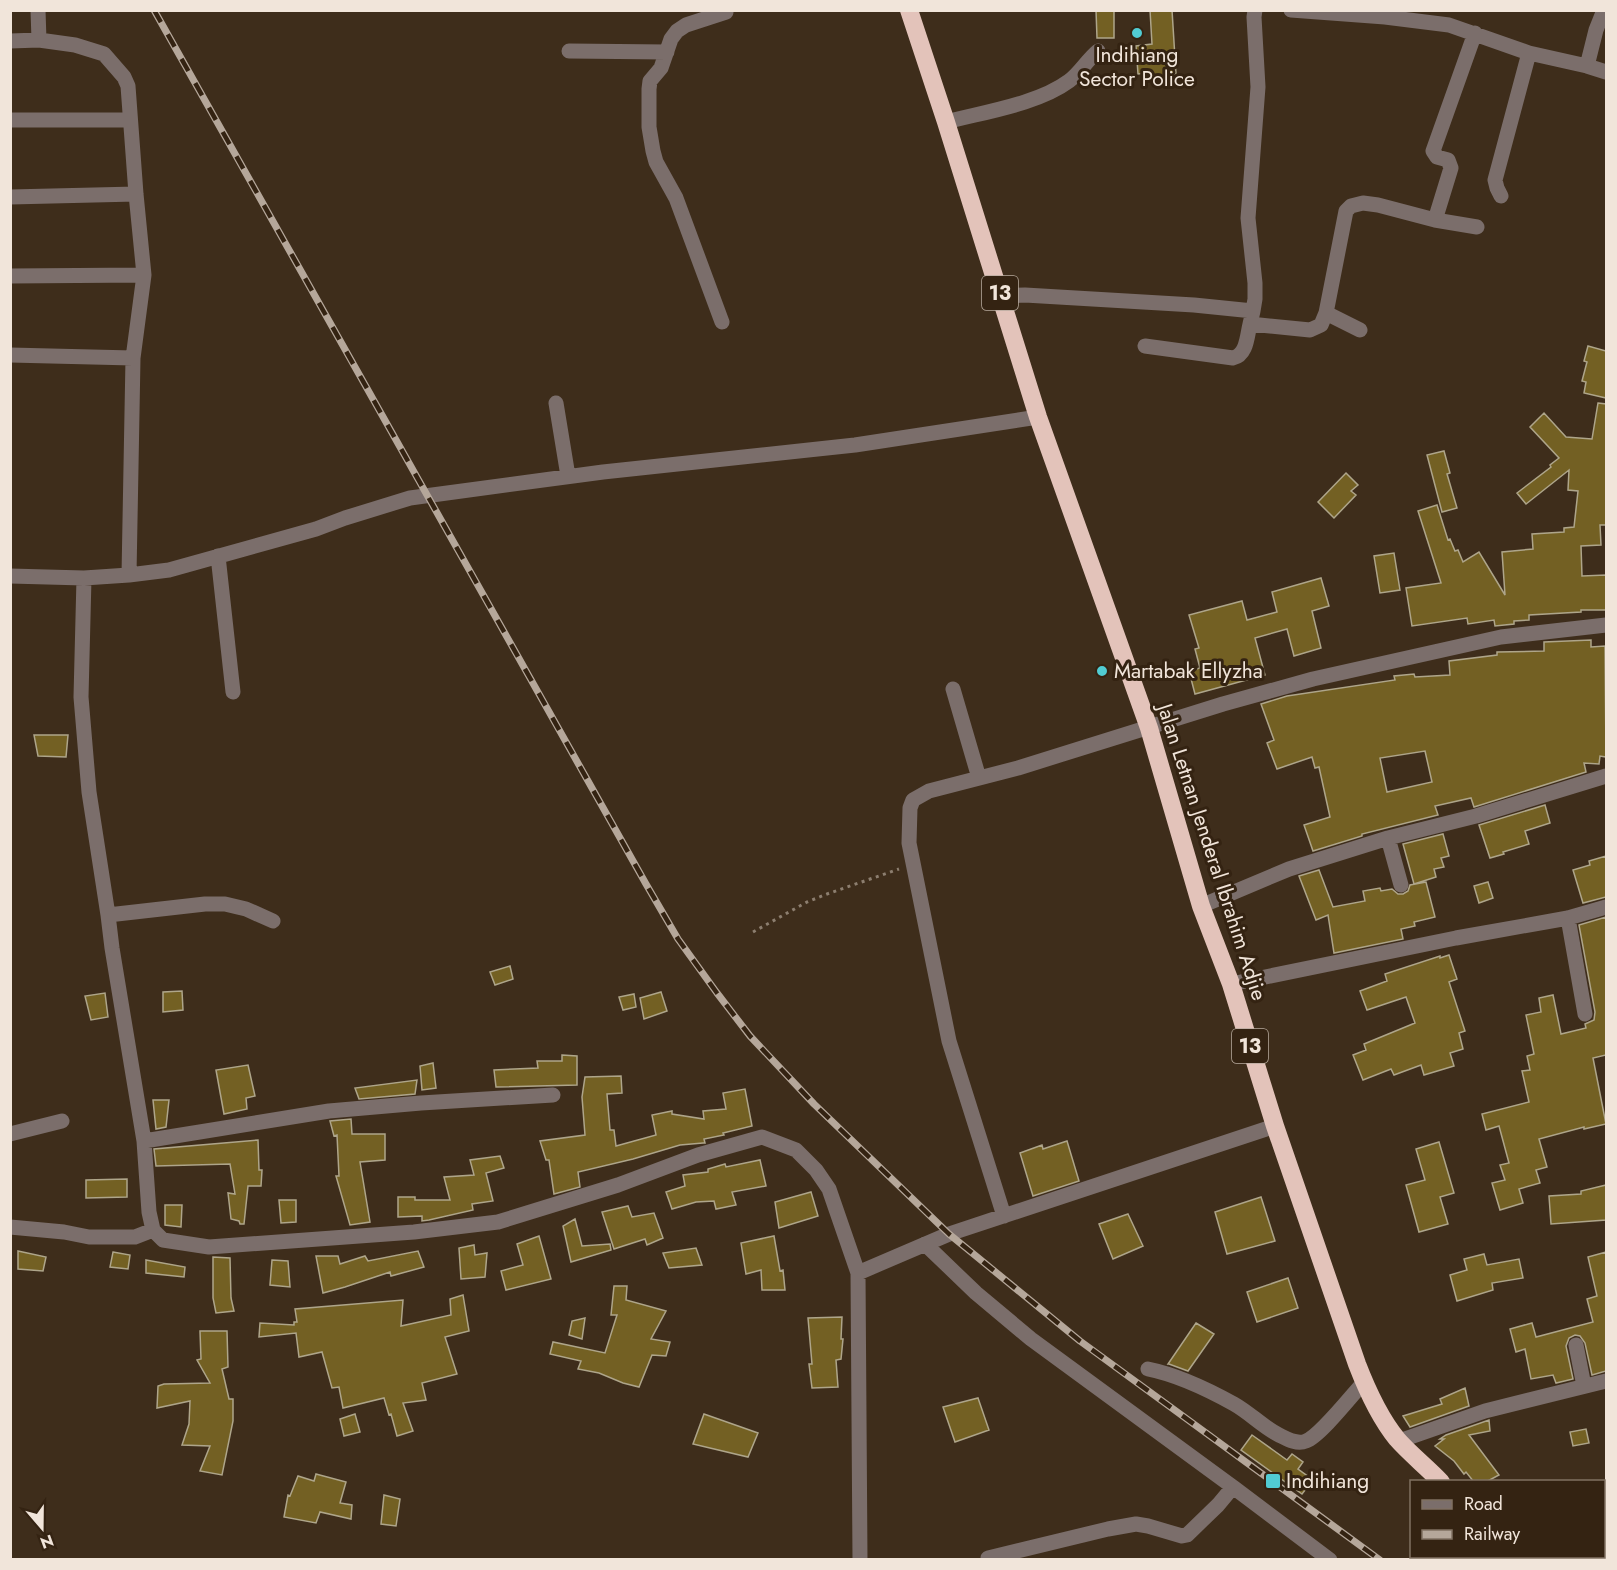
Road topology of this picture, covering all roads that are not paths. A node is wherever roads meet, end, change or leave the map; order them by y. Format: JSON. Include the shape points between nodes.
{"nodes":[{"id":1,"x":38,"y":10,"type":"edge"},
{"id":2,"x":909,"y":10,"type":"edge"},
{"id":3,"x":1255,"y":10,"type":"edge"},
{"id":4,"x":1291,"y":10,"type":"edge"},
{"id":5,"x":1604,"y":10,"type":"edge"},
{"id":6,"x":728,"y":11,"type":"edge"},
{"id":7,"x":1451,"y":18,"type":"edge"},
{"id":8,"x":1475,"y":33,"type":"junction"},
{"id":9,"x":39,"y":40,"type":"junction"},
{"id":10,"x":10,"y":41,"type":"edge"},
{"id":11,"x":569,"y":51,"type":"dead end"},
{"id":12,"x":1098,"y":51,"type":"dead end"},
{"id":13,"x":667,"y":52,"type":"junction"},
{"id":14,"x":1529,"y":53,"type":"junction"},
{"id":15,"x":1587,"y":66,"type":"junction"},
{"id":16,"x":1606,"y":72,"type":"edge"},
{"id":17,"x":10,"y":120,"type":"edge"},
{"id":18,"x":130,"y":120,"type":"junction"},
{"id":19,"x":946,"y":122,"type":"junction"},
{"id":20,"x":136,"y":194,"type":"junction"},
{"id":21,"x":1501,"y":196,"type":"dead end"},
{"id":22,"x":10,"y":197,"type":"edge"},
{"id":23,"x":1436,"y":220,"type":"junction"},
{"id":24,"x":1477,"y":227,"type":"dead end"},
{"id":25,"x":144,"y":275,"type":"junction"},
{"id":26,"x":10,"y":276,"type":"edge"},
{"id":27,"x":1001,"y":296,"type":"junction"},
{"id":28,"x":1326,"y":313,"type":"junction"},
{"id":29,"x":1252,"y":317,"type":"junction"},
{"id":30,"x":722,"y":322,"type":"dead end"},
{"id":31,"x":1360,"y":330,"type":"dead end"},
{"id":32,"x":1144,"y":346,"type":"dead end"},
{"id":33,"x":10,"y":355,"type":"edge"},
{"id":34,"x":133,"y":358,"type":"junction"},
{"id":35,"x":556,"y":403,"type":"dead end"},
{"id":36,"x":1038,"y":417,"type":"junction"},
{"id":37,"x":568,"y":476,"type":"junction"},
{"id":38,"x":218,"y":556,"type":"junction"},
{"id":39,"x":129,"y":575,"type":"junction"},
{"id":40,"x":10,"y":576,"type":"edge"},
{"id":41,"x":84,"y":578,"type":"junction"},
{"id":42,"x":1606,"y":625,"type":"edge"},
{"id":43,"x":953,"y":689,"type":"dead end"},
{"id":44,"x":233,"y":692,"type":"dead end"},
{"id":45,"x":1149,"y":728,"type":"junction"},
{"id":46,"x":1606,"y":776,"type":"edge"},
{"id":47,"x":979,"y":778,"type":"junction"},
{"id":48,"x":1388,"y":838,"type":"junction"},
{"id":49,"x":1401,"y":885,"type":"dead end"},
{"id":50,"x":1201,"y":906,"type":"junction"},
{"id":51,"x":1606,"y":907,"type":"edge"},
{"id":52,"x":108,"y":915,"type":"junction"},
{"id":53,"x":1568,"y":918,"type":"junction"},
{"id":54,"x":273,"y":921,"type":"dead end"},
{"id":55,"x":1231,"y":984,"type":"junction"},
{"id":56,"x":1585,"y":1014,"type":"dead end"},
{"id":57,"x":553,"y":1095,"type":"dead end"},
{"id":58,"x":62,"y":1121,"type":"dead end"},
{"id":59,"x":1275,"y":1126,"type":"junction"},
{"id":60,"x":10,"y":1134,"type":"edge"},
{"id":61,"x":144,"y":1141,"type":"junction"},
{"id":62,"x":1004,"y":1216,"type":"junction"},
{"id":63,"x":10,"y":1227,"type":"edge"},
{"id":64,"x":153,"y":1230,"type":"junction"},
{"id":65,"x":925,"y":1244,"type":"junction"},
{"id":66,"x":858,"y":1273,"type":"junction"},
{"id":67,"x":1576,"y":1345,"type":"dead end"},
{"id":68,"x":1148,"y":1369,"type":"dead end"},
{"id":69,"x":1606,"y":1381,"type":"edge"},
{"id":70,"x":1364,"y":1382,"type":"junction"},
{"id":71,"x":1584,"y":1386,"type":"junction"},
{"id":72,"x":1399,"y":1441,"type":"junction"},
{"id":73,"x":1439,"y":1480,"type":"edge"},
{"id":74,"x":1233,"y":1487,"type":"junction"},
{"id":75,"x":988,"y":1558,"type":"dead end"},
{"id":76,"x":860,"y":1560,"type":"edge"},
{"id":77,"x":1330,"y":1560,"type":"edge"}],
"edges":[{"from":1,"to":9,"type":"street"},
{"from":2,"to":19,"type":"highway","name":"Jalan Letnan Jenderal Ibrahim Adjie","number":"13"},
{"from":3,"to":29,"type":"street","via":[[1258,87],[1248,218],[1255,283]]},
{"from":4,"to":7,"type":"street"},
{"from":5,"to":15,"type":"street"},
{"from":6,"to":13,"type":"street","via":[[677,31]]},
{"from":7,"to":8,"type":"street"},
{"from":8,"to":14,"type":"street"},
{"from":8,"to":23,"type":"street","via":[[1434,151],[1437,157],[1448,160],[1451,168]]},
{"from":9,"to":10,"type":"street"},
{"from":9,"to":18,"type":"street","via":[[104,54],[128,86]]},
{"from":11,"to":13,"type":"street"},
{"from":12,"to":19,"type":"street","via":[[1070,80],[1053,91]]},
{"from":13,"to":30,"type":"street","via":[[662,68],[650,81],[652,151],[676,198]]},
{"from":14,"to":15,"type":"street"},
{"from":14,"to":21,"type":"street","via":[[1495,180]]},
{"from":15,"to":16,"type":"street"},
{"from":17,"to":18,"type":"street"},
{"from":18,"to":20,"type":"street"},
{"from":19,"to":27,"type":"highway","name":"Jalan Letnan Jenderal Ibrahim Adjie","number":"13"},
{"from":20,"to":22,"type":"street"},
{"from":20,"to":25,"type":"street"},
{"from":23,"to":24,"type":"street"},
{"from":23,"to":28,"type":"street","via":[[1378,205],[1351,206],[1346,211]]},
{"from":25,"to":26,"type":"street"},
{"from":25,"to":34,"type":"street"},
{"from":27,"to":29,"type":"street","via":[[1183,304]]},
{"from":27,"to":36,"type":"highway","name":"Jalan Letnan Jenderal Ibrahim Adjie","number":"13"},
{"from":28,"to":29,"type":"street","via":[[1321,324],[1310,330]]},
{"from":28,"to":31,"type":"street"},
{"from":29,"to":32,"type":"street","via":[[1244,351],[1238,357]]},
{"from":33,"to":34,"type":"street"},
{"from":34,"to":39,"type":"street"},
{"from":35,"to":37,"type":"street"},
{"from":36,"to":37,"type":"street","via":[[855,445]]},
{"from":36,"to":45,"type":"highway","name":"Jalan Letnan Jenderal Ibrahim Adjie","number":"13"},
{"from":37,"to":38,"type":"street","via":[[410,498]]},
{"from":38,"to":39,"type":"street","via":[[169,570]]},
{"from":38,"to":44,"type":"street"},
{"from":39,"to":41,"type":"street"},
{"from":40,"to":41,"type":"street"},
{"from":41,"to":52,"type":"street","via":[[81,697],[89,792]]},
{"from":42,"to":45,"type":"street","via":[[1500,637],[1387,662],[1313,679]]},
{"from":43,"to":47,"type":"street"},
{"from":45,"to":47,"type":"street"},
{"from":45,"to":50,"type":"highway","name":"Jalan Letnan Jenderal Ibrahim Adjie","number":"13"},
{"from":46,"to":48,"type":"street"},
{"from":47,"to":62,"type":"street","via":[[929,791],[912,800],[909,843],[948,1041]]},
{"from":48,"to":49,"type":"street"},
{"from":48,"to":50,"type":"street","via":[[1289,869]]},
{"from":50,"to":55,"type":"highway","name":"Jalan Letnan Jenderal Ibrahim Adjie","number":"13"},
{"from":51,"to":53,"type":"street"},
{"from":52,"to":54,"type":"street","via":[[225,904]]},
{"from":52,"to":61,"type":"street"},
{"from":53,"to":55,"type":"street"},
{"from":53,"to":56,"type":"street"},
{"from":55,"to":59,"type":"highway","name":"Jalan Letnan Jenderal Ibrahim Adjie","number":"13"},
{"from":57,"to":61,"type":"street","via":[[328,1111]]},
{"from":58,"to":60,"type":"street"},
{"from":59,"to":62,"type":"street"},
{"from":59,"to":70,"type":"highway","name":"Jalan Letnan Jenderal Ibrahim Adjie","number":"13"},
{"from":61,"to":64,"type":"street"},
{"from":62,"to":65,"type":"street"},
{"from":63,"to":64,"type":"street","via":[[89,1237],[135,1237]]},
{"from":64,"to":66,"type":"street","via":[[164,1240],[209,1246],[414,1233],[498,1222],[762,1137],[796,1150],[816,1170],[829,1189]]},
{"from":65,"to":66,"type":"street"},
{"from":65,"to":74,"type":"street","via":[[1031,1339]]},
{"from":66,"to":76,"type":"street"},
{"from":67,"to":71,"type":"street"},
{"from":68,"to":70,"type":"street","via":[[1170,1373],[1234,1404],[1296,1443],[1313,1436]]},
{"from":69,"to":71,"type":"street"},
{"from":70,"to":72,"type":"highway","name":"Jalan Letnan Jenderal Ibrahim Adjie","number":"13"},
{"from":71,"to":72,"type":"street","via":[[1485,1411]]},
{"from":72,"to":73,"type":"highway","name":"Jalan Letnan Jenderal Ibrahim Adjie","number":"13"},
{"from":74,"to":75,"type":"street","via":[[1187,1535],[1136,1524]]},
{"from":74,"to":77,"type":"street"}]}
